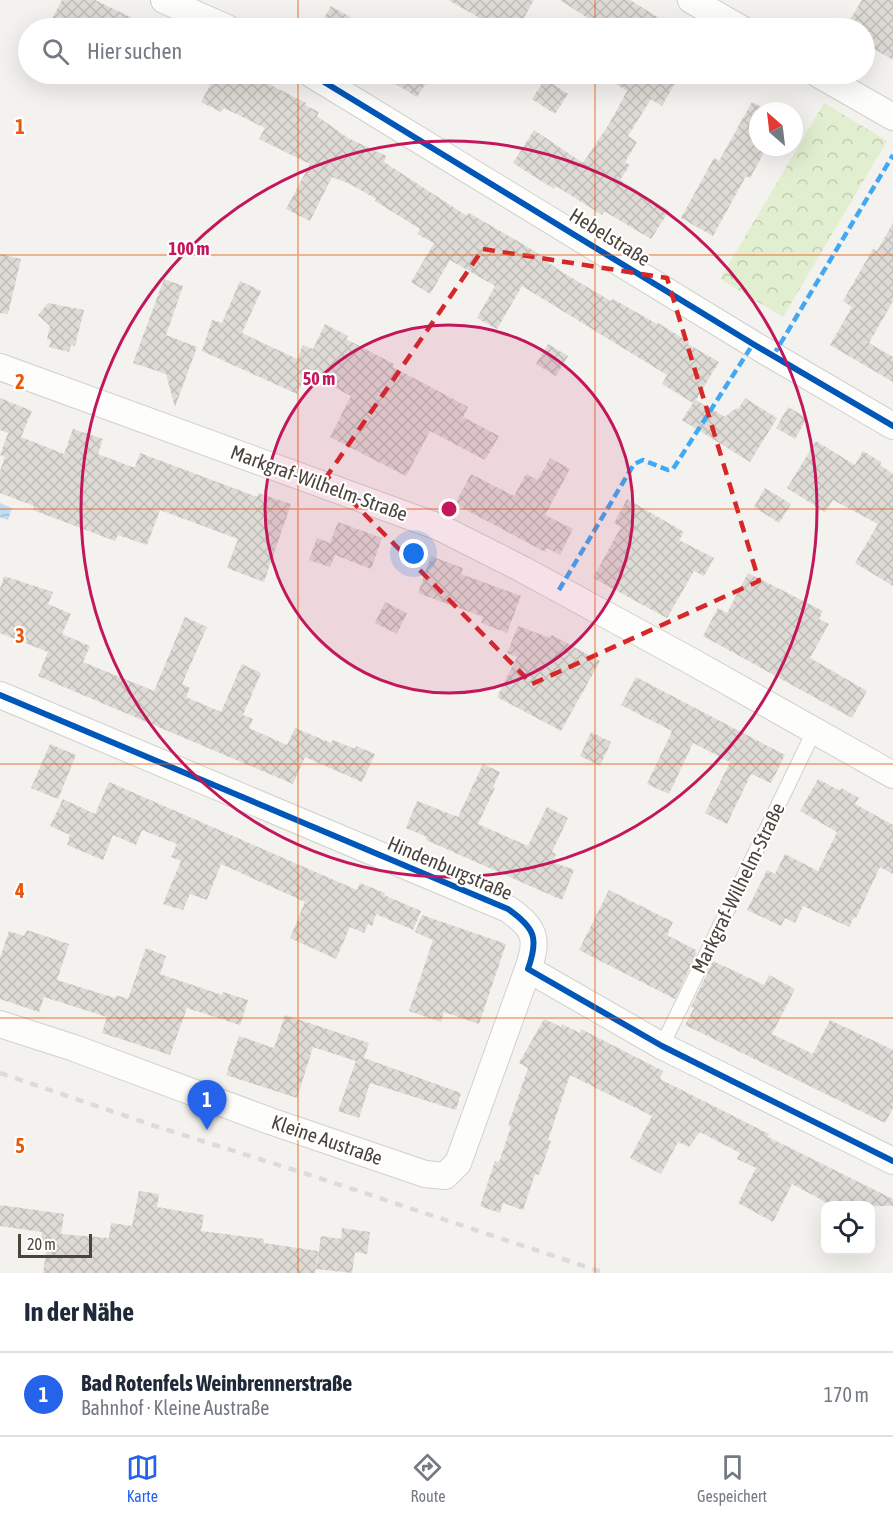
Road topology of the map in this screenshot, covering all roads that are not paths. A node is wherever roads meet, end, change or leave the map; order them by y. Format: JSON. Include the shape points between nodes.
{"nodes":[{"id":1,"x":164,"y":0,"type":"edge"},
{"id":2,"x":691,"y":0,"type":"edge"},
{"id":3,"x":204,"y":18,"type":"edge"},
{"id":4,"x":722,"y":18,"type":"edge"},
{"id":5,"x":327,"y":84,"type":"edge"},
{"id":6,"x":835,"y":84,"type":"edge"},
{"id":7,"x":893,"y":117,"type":"edge"},
{"id":8,"x":0,"y":367,"type":"edge"},
{"id":9,"x":893,"y":426,"type":"edge"},
{"id":10,"x":0,"y":695,"type":"edge"},
{"id":11,"x":814,"y":731,"type":"junction"},
{"id":12,"x":893,"y":775,"type":"edge"},
{"id":13,"x":528,"y":969,"type":"junction"},
{"id":14,"x":0,"y":1024,"type":"edge"},
{"id":15,"x":662,"y":1046,"type":"junction"},
{"id":16,"x":893,"y":1161,"type":"edge"}],
"edges":[{"from":1,"to":3,"type":"street"},
{"from":2,"to":4,"type":"street"},
{"from":5,"to":9,"type":"street","name":"Hebelstraße"},
{"from":6,"to":7,"type":"street"},
{"from":8,"to":11,"type":"street","name":"Markgraf-Wilhelm-Straße","via":[[439,527]]},
{"from":10,"to":13,"type":"street","name":"Hindenburgstraße","via":[[508,909],[524,920],[533,935],[534,952]]},
{"from":11,"to":12,"type":"street","name":"Markgraf-Wilhelm-Straße"},
{"from":11,"to":15,"type":"lane","name":"Markgraf-Wilhelm-Straße"},
{"from":13,"to":14,"type":"street","name":"Kleine Austraße","via":[[458,1163],[445,1176],[425,1174]]},
{"from":13,"to":15,"type":"street"},
{"from":15,"to":16,"type":"street"}]}
